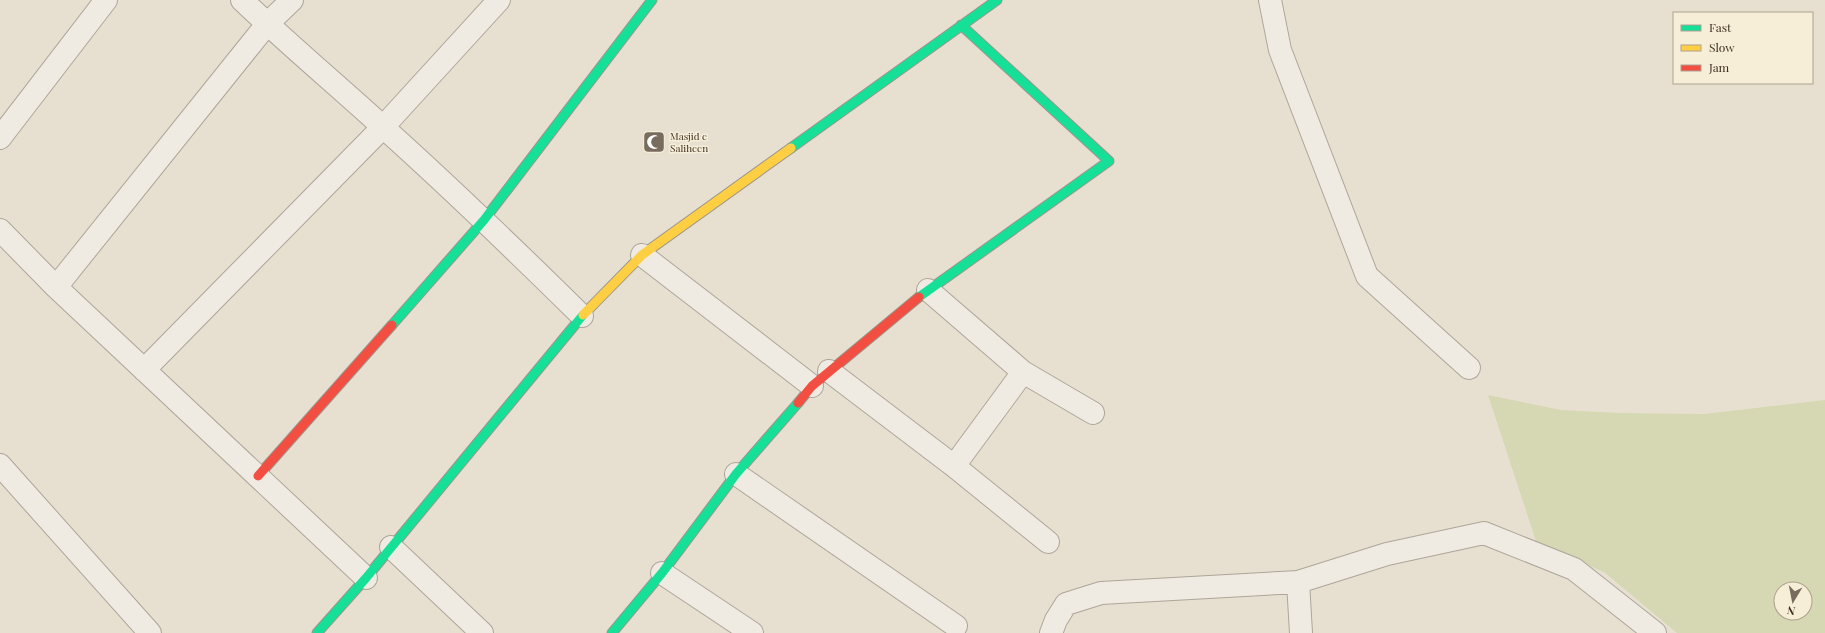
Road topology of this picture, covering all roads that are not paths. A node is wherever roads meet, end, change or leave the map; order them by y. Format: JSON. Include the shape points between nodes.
{"nodes":[{"id":1,"x":106,"y":0,"type":"edge"},
{"id":2,"x":242,"y":0,"type":"edge"},
{"id":3,"x":292,"y":0,"type":"edge"},
{"id":4,"x":499,"y":0,"type":"edge"},
{"id":5,"x":652,"y":0,"type":"edge"},
{"id":6,"x":997,"y":0,"type":"edge"},
{"id":7,"x":1270,"y":0,"type":"edge"},
{"id":8,"x":267,"y":24,"type":"junction"},
{"id":9,"x":961,"y":25,"type":"junction"},
{"id":10,"x":383,"y":126,"type":"junction"},
{"id":11,"x":0,"y":138,"type":"edge"},
{"id":12,"x":484,"y":220,"type":"junction"},
{"id":13,"x":0,"y":230,"type":"edge"},
{"id":14,"x":642,"y":254,"type":"junction"},
{"id":15,"x":56,"y":288,"type":"junction"},
{"id":16,"x":928,"y":290,"type":"junction"},
{"id":17,"x":582,"y":316,"type":"junction"},
{"id":18,"x":1469,"y":368,"type":"dead end"},
{"id":19,"x":144,"y":370,"type":"junction"},
{"id":20,"x":829,"y":371,"type":"junction"},
{"id":21,"x":1024,"y":372,"type":"junction"},
{"id":22,"x":812,"y":386,"type":"junction"},
{"id":23,"x":1093,"y":413,"type":"dead end"},
{"id":24,"x":0,"y":465,"type":"edge"},
{"id":25,"x":954,"y":466,"type":"junction"},
{"id":26,"x":736,"y":474,"type":"junction"},
{"id":27,"x":258,"y":476,"type":"junction"},
{"id":28,"x":1048,"y":542,"type":"dead end"},
{"id":29,"x":392,"y":547,"type":"junction"},
{"id":30,"x":662,"y":573,"type":"junction"},
{"id":31,"x":366,"y":578,"type":"junction"},
{"id":32,"x":1298,"y":582,"type":"junction"},
{"id":33,"x":956,"y":626,"type":"dead end"},
{"id":34,"x":150,"y":633,"type":"edge"},
{"id":35,"x":317,"y":633,"type":"edge"},
{"id":36,"x":482,"y":633,"type":"edge"},
{"id":37,"x":612,"y":633,"type":"edge"},
{"id":38,"x":752,"y":633,"type":"edge"},
{"id":39,"x":1051,"y":633,"type":"edge"},
{"id":40,"x":1301,"y":633,"type":"edge"},
{"id":41,"x":1655,"y":633,"type":"edge"}],
"edges":[{"from":1,"to":11,"type":"street"},
{"from":2,"to":8,"type":"street"},
{"from":3,"to":8,"type":"street"},
{"from":4,"to":10,"type":"street"},
{"from":5,"to":12,"type":"street"},
{"from":6,"to":9,"type":"street"},
{"from":7,"to":18,"type":"street","via":[[1280,50],[1367,276]]},
{"from":8,"to":10,"type":"street"},
{"from":8,"to":15,"type":"street"},
{"from":9,"to":14,"type":"street"},
{"from":9,"to":16,"type":"street","via":[[1109,161]]},
{"from":10,"to":12,"type":"street"},
{"from":10,"to":19,"type":"street"},
{"from":12,"to":17,"type":"street"},
{"from":12,"to":27,"type":"street"},
{"from":13,"to":15,"type":"street"},
{"from":14,"to":17,"type":"street"},
{"from":14,"to":22,"type":"street"},
{"from":15,"to":19,"type":"street"},
{"from":16,"to":20,"type":"street"},
{"from":16,"to":21,"type":"street"},
{"from":17,"to":29,"type":"street"},
{"from":19,"to":27,"type":"street"},
{"from":20,"to":22,"type":"street"},
{"from":20,"to":25,"type":"street"},
{"from":21,"to":23,"type":"street"},
{"from":21,"to":25,"type":"street"},
{"from":22,"to":26,"type":"street"},
{"from":24,"to":34,"type":"street"},
{"from":25,"to":28,"type":"street"},
{"from":26,"to":30,"type":"street"},
{"from":26,"to":33,"type":"street"},
{"from":27,"to":31,"type":"street"},
{"from":29,"to":31,"type":"street"},
{"from":29,"to":36,"type":"street"},
{"from":30,"to":37,"type":"street"},
{"from":30,"to":38,"type":"street"},
{"from":31,"to":35,"type":"street"},
{"from":32,"to":39,"type":"street","via":[[1101,593],[1066,604]]},
{"from":32,"to":40,"type":"street"},
{"from":32,"to":41,"type":"street","via":[[1387,554],[1484,533],[1574,569]]}]}
